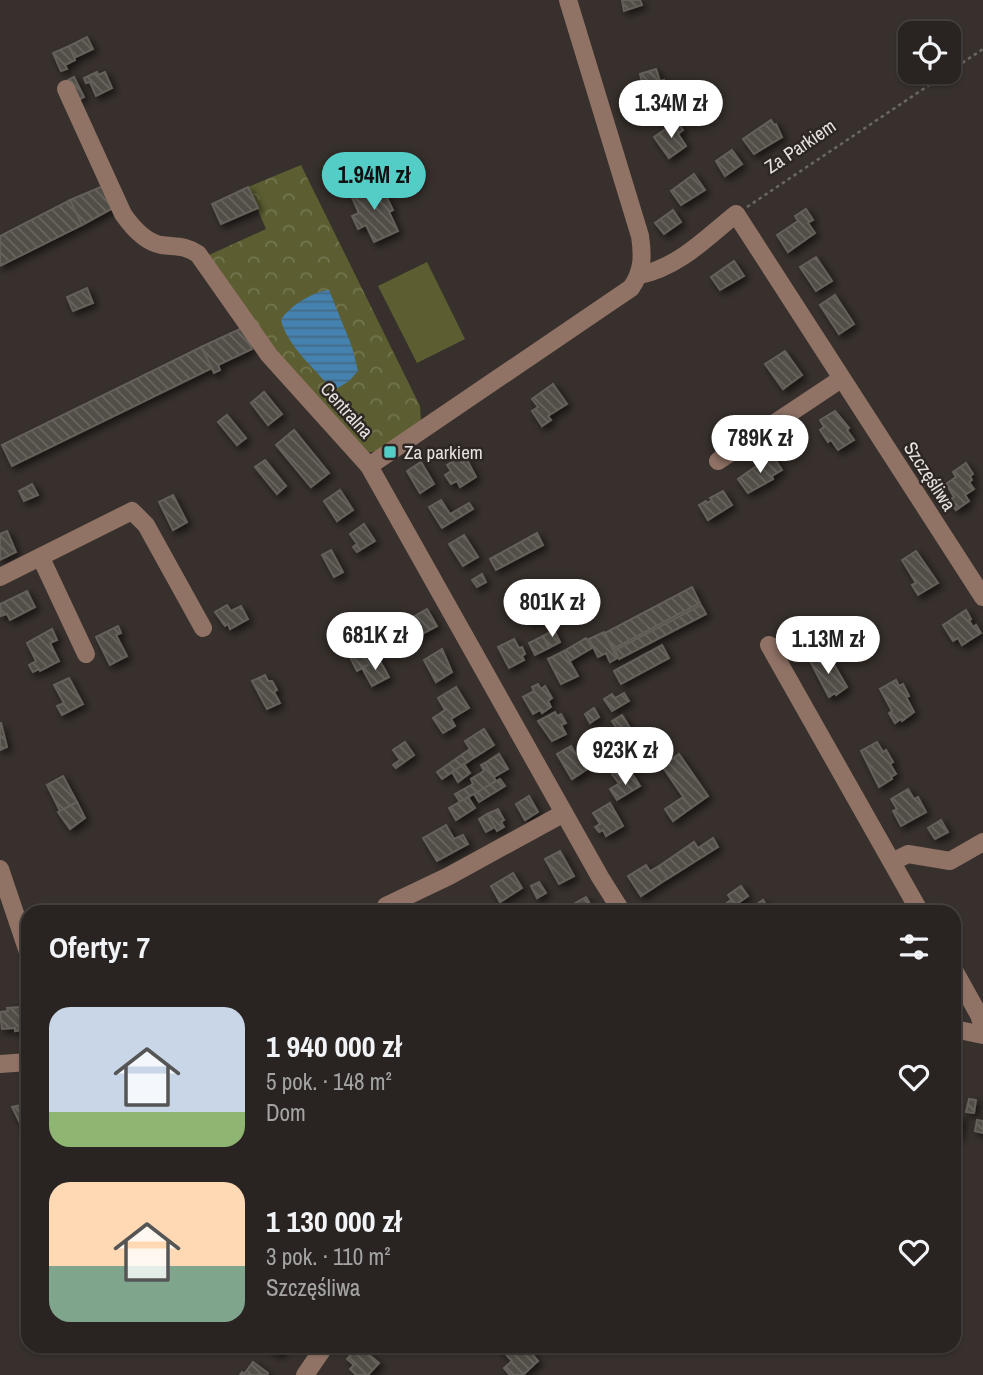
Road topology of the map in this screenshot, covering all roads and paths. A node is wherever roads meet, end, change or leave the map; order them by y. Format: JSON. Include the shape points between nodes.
{"nodes":[{"id":1,"x":568,"y":0,"type":"edge"},
{"id":2,"x":983,"y":49,"type":"edge"},
{"id":3,"x":66,"y":89,"type":"dead end"},
{"id":4,"x":736,"y":214,"type":"junction"},
{"id":5,"x":640,"y":275,"type":"junction"},
{"id":6,"x":841,"y":379,"type":"junction"},
{"id":7,"x":718,"y":461,"type":"dead end"},
{"id":8,"x":369,"y":466,"type":"junction"},
{"id":9,"x":41,"y":558,"type":"junction"},
{"id":10,"x":0,"y":577,"type":"edge"},
{"id":11,"x":983,"y":597,"type":"edge"},
{"id":12,"x":203,"y":628,"type":"dead end"},
{"id":13,"x":769,"y":645,"type":"dead end"},
{"id":14,"x":86,"y":654,"type":"dead end"},
{"id":15,"x":564,"y":813,"type":"junction"},
{"id":16,"x":983,"y":842,"type":"edge"},
{"id":17,"x":892,"y":862,"type":"junction"},
{"id":18,"x":1,"y":875,"type":"edge"},
{"id":19,"x":388,"y":905,"type":"edge"},
{"id":20,"x":618,"y":905,"type":"edge"},
{"id":21,"x":916,"y":905,"type":"edge"},
{"id":22,"x":21,"y":932,"type":"edge"},
{"id":23,"x":961,"y":983,"type":"edge"},
{"id":24,"x":983,"y":1027,"type":"edge"},
{"id":25,"x":961,"y":1030,"type":"edge"},
{"id":26,"x":983,"y":1035,"type":"edge"},
{"id":27,"x":21,"y":1062,"type":"edge"},
{"id":28,"x":0,"y":1064,"type":"edge"},
{"id":29,"x":320,"y":1353,"type":"edge"},
{"id":30,"x":305,"y":1375,"type":"edge"}],
"edges":[{"from":1,"to":5,"type":"street","via":[[640,236]]},
{"from":2,"to":4,"type":"path","name":"Za Parkiem"},
{"from":3,"to":8,"type":"street","name":"Centralna","via":[[132,227],[152,242],[188,247],[198,254],[269,355]]},
{"from":4,"to":5,"type":"street","via":[[678,261]]},
{"from":4,"to":6,"type":"street","name":"Szczęśliwa"},
{"from":5,"to":8,"type":"street","via":[[631,288]]},
{"from":6,"to":7,"type":"street"},
{"from":6,"to":11,"type":"street","name":"Szczęśliwa"},
{"from":8,"to":15,"type":"street","name":"Centralna"},
{"from":9,"to":10,"type":"street"},
{"from":9,"to":12,"type":"street","via":[[132,511],[146,525]]},
{"from":9,"to":14,"type":"street"},
{"from":13,"to":17,"type":"street"},
{"from":15,"to":19,"type":"street"},
{"from":15,"to":20,"type":"street","name":"Centralna"},
{"from":16,"to":17,"type":"street","via":[[950,861],[908,854]]},
{"from":17,"to":21,"type":"street"},
{"from":18,"to":22,"type":"street"},
{"from":23,"to":24,"type":"street"},
{"from":25,"to":26,"type":"street"},
{"from":27,"to":28,"type":"street"},
{"from":29,"to":30,"type":"street"}]}
